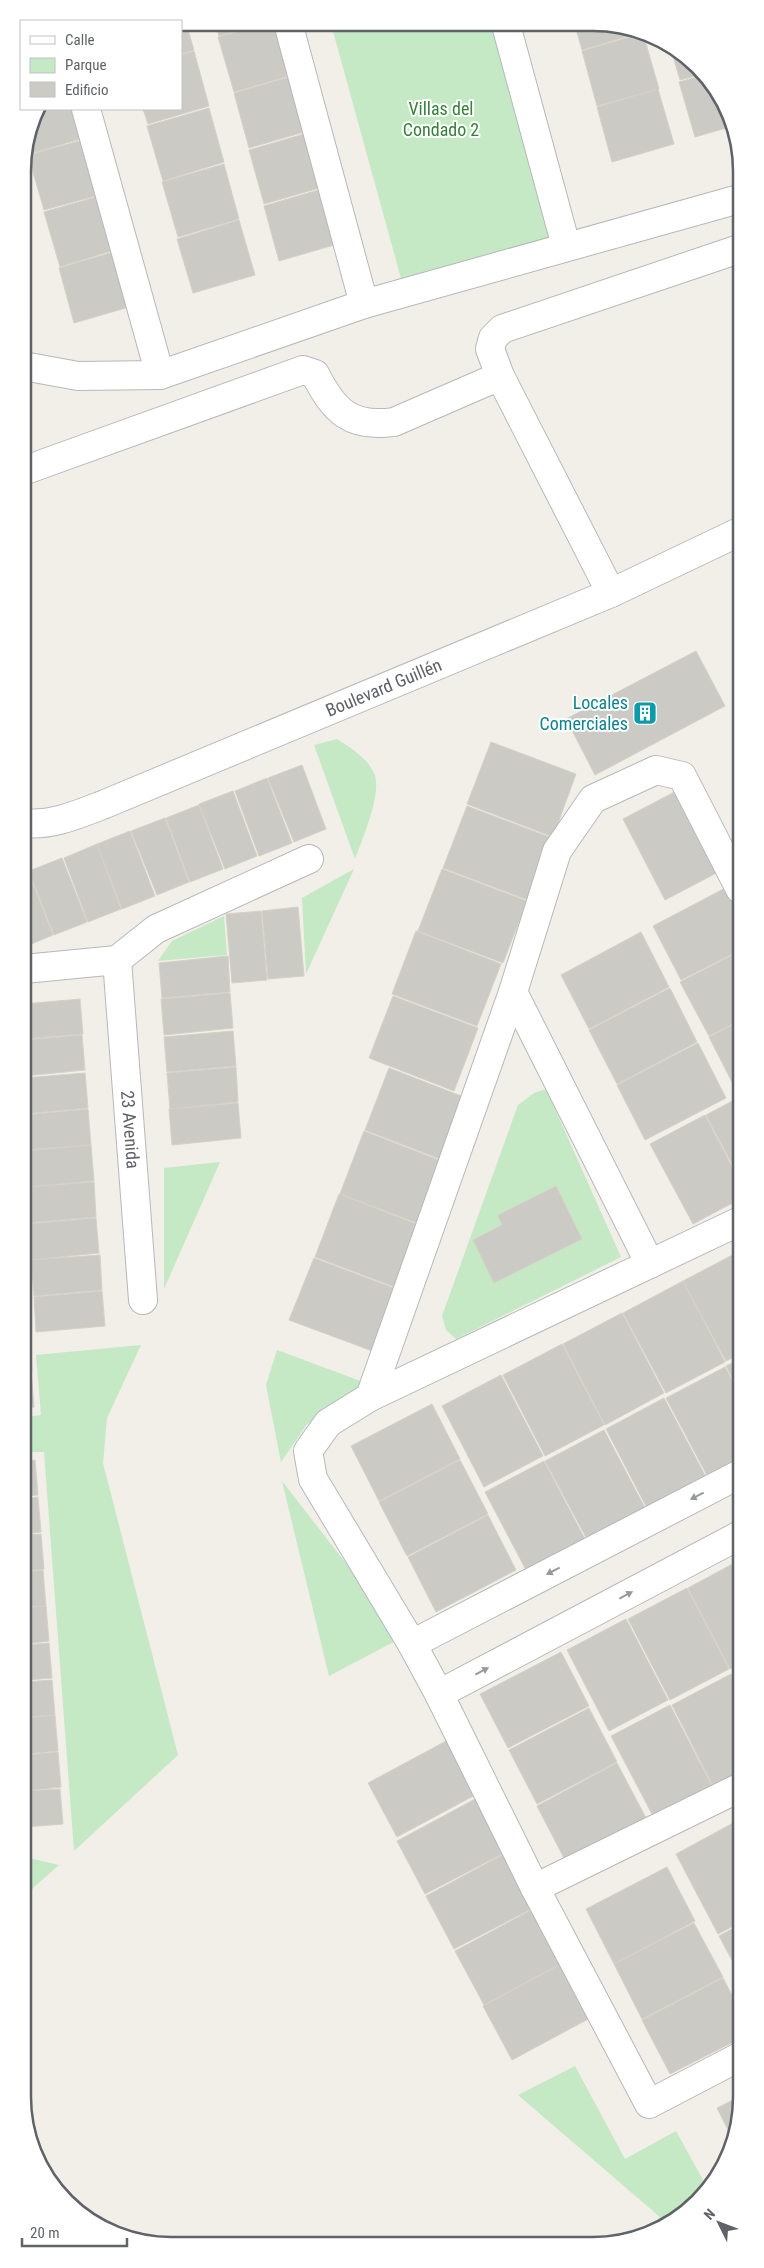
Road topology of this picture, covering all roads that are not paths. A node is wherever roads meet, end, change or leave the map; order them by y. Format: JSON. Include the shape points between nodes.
{"nodes":[{"id":1,"x":290,"y":31,"type":"edge"},
{"id":2,"x":508,"y":31,"type":"edge"},
{"id":3,"x":86,"y":110,"type":"edge"},
{"id":4,"x":733,"y":201,"type":"edge"},
{"id":5,"x":566,"y":246,"type":"junction"},
{"id":6,"x":733,"y":251,"type":"edge"},
{"id":7,"x":364,"y":304,"type":"junction"},
{"id":8,"x":32,"y":368,"type":"edge"},
{"id":9,"x":160,"y":375,"type":"junction"},
{"id":10,"x":500,"y":376,"type":"junction"},
{"id":11,"x":32,"y":468,"type":"edge"},
{"id":12,"x":733,"y":535,"type":"edge"},
{"id":13,"x":611,"y":593,"type":"junction"},
{"id":14,"x":32,"y":824,"type":"edge"},
{"id":15,"x":309,"y":859,"type":"dead end"},
{"id":16,"x":733,"y":875,"type":"edge"},
{"id":17,"x":117,"y":960,"type":"junction"},
{"id":18,"x":32,"y":968,"type":"edge"},
{"id":19,"x":513,"y":992,"type":"junction"},
{"id":20,"x":732,"y":1226,"type":"edge"},
{"id":21,"x":650,"y":1264,"type":"junction"},
{"id":22,"x":143,"y":1300,"type":"dead end"},
{"id":23,"x":370,"y":1397,"type":"junction"},
{"id":24,"x":732,"y":1478,"type":"edge"},
{"id":25,"x":732,"y":1539,"type":"edge"},
{"id":26,"x":412,"y":1644,"type":"junction"},
{"id":27,"x":439,"y":1694,"type":"junction"},
{"id":28,"x":732,"y":1791,"type":"edge"},
{"id":29,"x":535,"y":1888,"type":"junction"},
{"id":30,"x":732,"y":2061,"type":"edge"}],
"edges":[{"from":1,"to":7,"type":"street"},
{"from":2,"to":5,"type":"street"},
{"from":3,"to":9,"type":"street"},
{"from":4,"to":5,"type":"street"},
{"from":5,"to":7,"type":"street"},
{"from":6,"to":10,"type":"street","via":[[502,329],[493,338],[490,349]]},
{"from":7,"to":9,"type":"street"},
{"from":8,"to":9,"type":"street","via":[[78,376]]},
{"from":10,"to":11,"type":"street","via":[[394,422],[378,424],[348,417],[328,398],[316,374],[304,370]]},
{"from":10,"to":13,"type":"street"},
{"from":12,"to":13,"type":"street","name":"Boulevard Guillén"},
{"from":13,"to":14,"type":"street","name":"Boulevard Guillén","via":[[105,804],[66,818]]},
{"from":15,"to":17,"type":"street","via":[[156,929]]},
{"from":16,"to":19,"type":"street","via":[[682,776],[656,770],[593,800],[557,851]]},
{"from":17,"to":18,"type":"street"},
{"from":17,"to":22,"type":"street","name":"23 Avenida"},
{"from":19,"to":21,"type":"street"},
{"from":19,"to":23,"type":"street"},
{"from":20,"to":21,"type":"street"},
{"from":21,"to":23,"type":"street"},
{"from":23,"to":26,"type":"street","via":[[328,1423],[308,1451],[313,1479]]},
{"from":24,"to":26,"type":"street","one_way":true},
{"from":27,"to":25,"type":"street","one_way":true},
{"from":26,"to":27,"type":"street"},
{"from":27,"to":29,"type":"street"},
{"from":28,"to":29,"type":"street"},
{"from":29,"to":30,"type":"street","via":[[648,2104]]}]}
